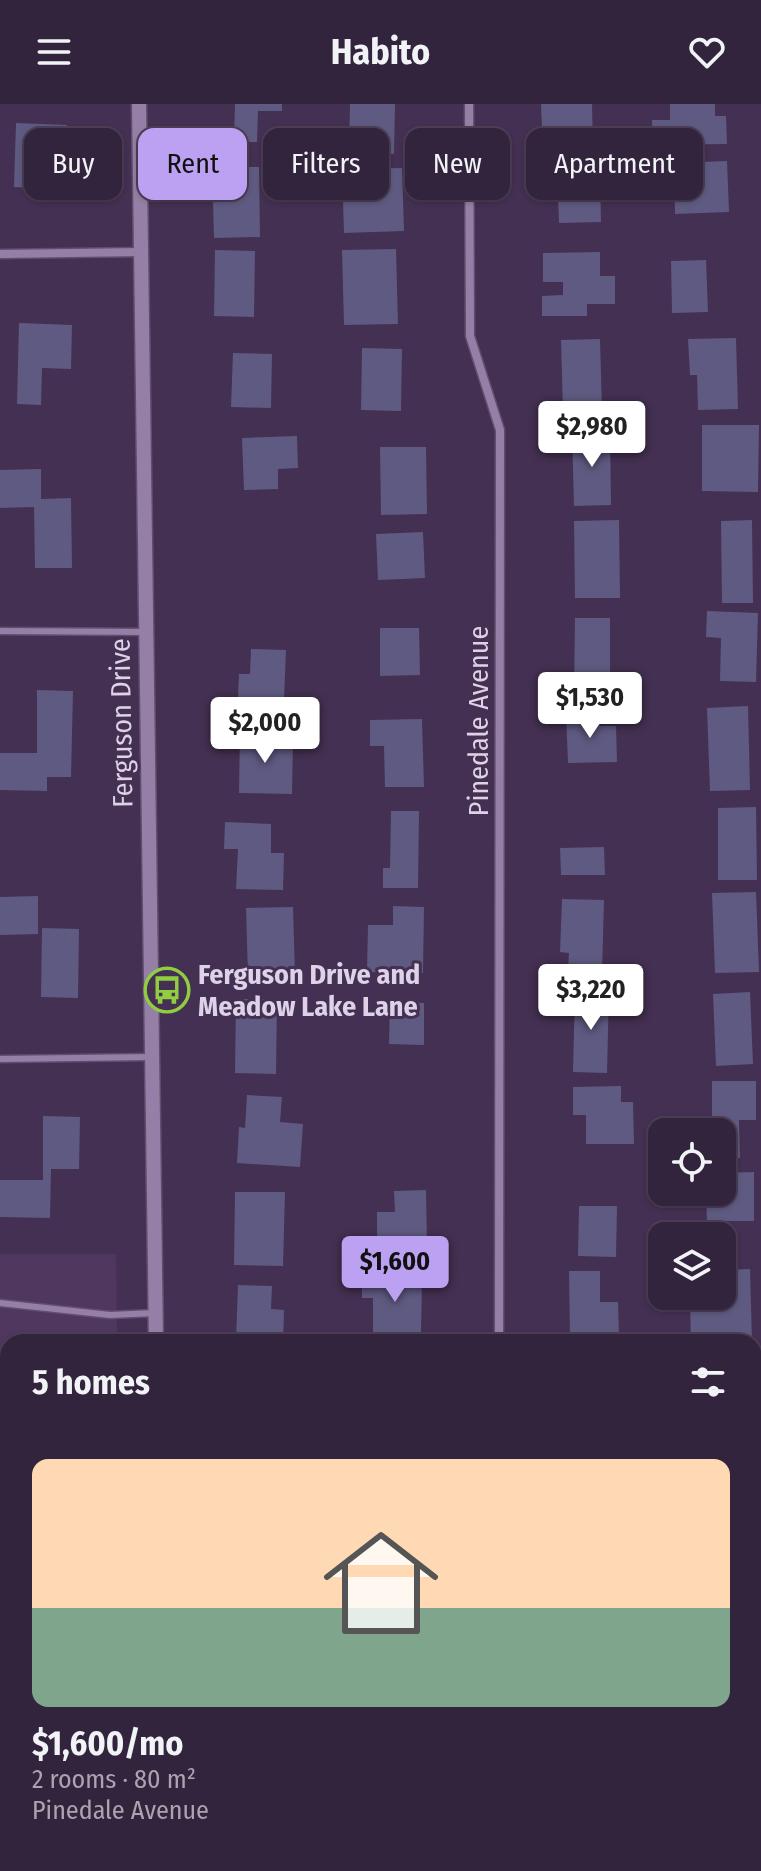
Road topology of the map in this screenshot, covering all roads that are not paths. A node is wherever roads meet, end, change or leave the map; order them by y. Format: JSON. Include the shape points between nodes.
{"nodes":[{"id":1,"x":139,"y":104,"type":"edge"},
{"id":2,"x":469,"y":104,"type":"edge"},
{"id":3,"x":141,"y":252,"type":"junction"},
{"id":4,"x":0,"y":254,"type":"edge"},
{"id":5,"x":0,"y":631,"type":"edge"},
{"id":6,"x":146,"y":632,"type":"junction"},
{"id":7,"x":151,"y":1057,"type":"junction"},
{"id":8,"x":0,"y":1059,"type":"edge"},
{"id":9,"x":0,"y":1303,"type":"edge"},
{"id":10,"x":155,"y":1313,"type":"junction"},
{"id":11,"x":156,"y":1334,"type":"edge"},
{"id":12,"x":499,"y":1334,"type":"edge"}],
"edges":[{"from":1,"to":3,"type":"street","name":"Ferguson Drive"},
{"from":2,"to":12,"type":"street","name":"Pinedale Avenue","via":[[470,336],[500,430]]},
{"from":3,"to":4,"type":"street"},
{"from":3,"to":6,"type":"street","name":"Ferguson Drive"},
{"from":5,"to":6,"type":"lane"},
{"from":6,"to":7,"type":"street","name":"Ferguson Drive"},
{"from":7,"to":8,"type":"lane"},
{"from":7,"to":10,"type":"street","name":"Ferguson Drive"},
{"from":9,"to":10,"type":"lane","via":[[110,1315]]},
{"from":10,"to":11,"type":"street","name":"Ferguson Drive"}]}
